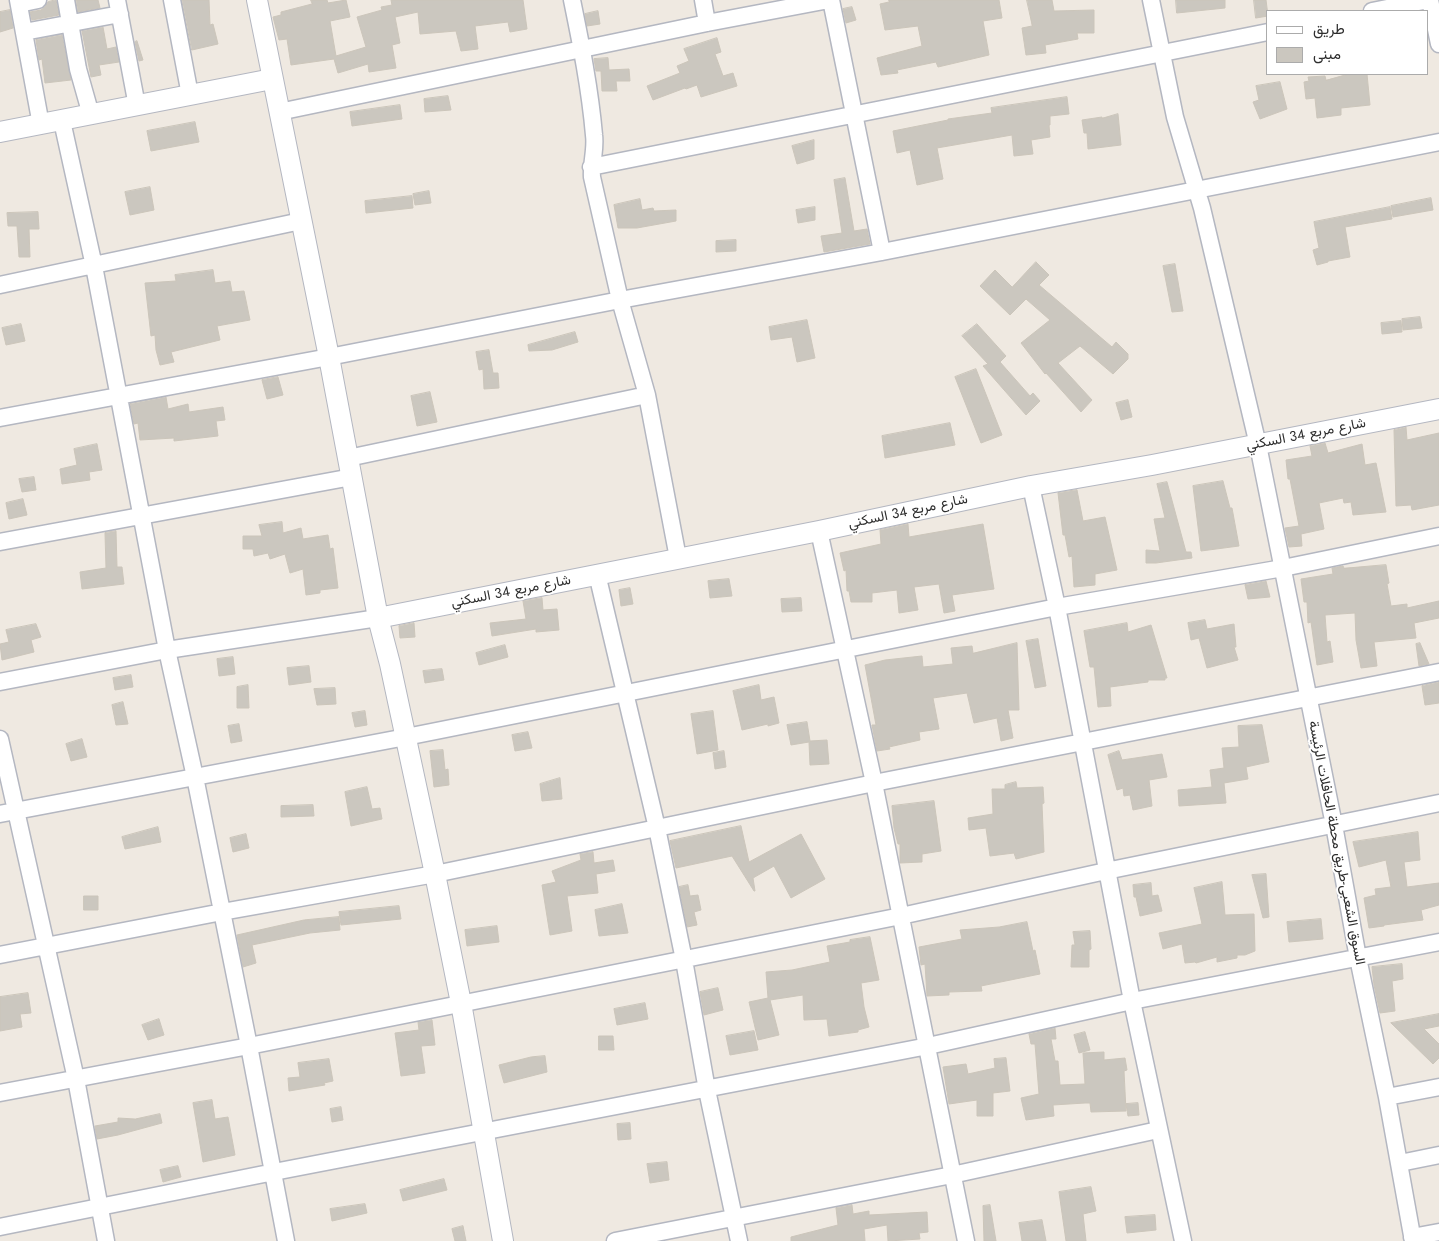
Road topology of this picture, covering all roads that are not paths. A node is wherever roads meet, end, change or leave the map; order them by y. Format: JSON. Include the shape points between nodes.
{"nodes":[{"id":1,"x":38,"y":0,"type":"edge"},
{"id":2,"x":66,"y":0,"type":"edge"},
{"id":3,"x":172,"y":0,"type":"edge"},
{"id":4,"x":257,"y":0,"type":"edge"},
{"id":5,"x":572,"y":0,"type":"edge"},
{"id":6,"x":703,"y":0,"type":"edge"},
{"id":7,"x":830,"y":0,"type":"edge"},
{"id":8,"x":1151,"y":0,"type":"edge"},
{"id":9,"x":1430,"y":0,"type":"edge"},
{"id":10,"x":19,"y":2,"type":"edge"},
{"id":11,"x":119,"y":7,"type":"edge"},
{"id":12,"x":1377,"y":10,"type":"edge"},
{"id":13,"x":70,"y":23,"type":"junction"},
{"id":14,"x":707,"y":23,"type":"junction"},
{"id":15,"x":24,"y":32,"type":"junction"},
{"id":16,"x":1266,"y":32,"type":"edge"},
{"id":17,"x":1439,"y":44,"type":"edge"},
{"id":18,"x":582,"y":50,"type":"junction"},
{"id":19,"x":1162,"y":53,"type":"junction"},
{"id":20,"x":272,"y":79,"type":"junction"},
{"id":21,"x":190,"y":95,"type":"junction"},
{"id":22,"x":137,"y":106,"type":"junction"},
{"id":23,"x":279,"y":112,"type":"junction"},
{"id":24,"x":855,"y":114,"type":"junction"},
{"id":25,"x":91,"y":115,"type":"junction"},
{"id":26,"x":62,"y":120,"type":"junction"},
{"id":27,"x":41,"y":125,"type":"junction"},
{"id":28,"x":0,"y":132,"type":"edge"},
{"id":29,"x":1439,"y":142,"type":"edge"},
{"id":30,"x":591,"y":167,"type":"junction"},
{"id":31,"x":1196,"y":190,"type":"junction"},
{"id":32,"x":301,"y":221,"type":"junction"},
{"id":33,"x":882,"y":252,"type":"junction"},
{"id":34,"x":94,"y":266,"type":"junction"},
{"id":35,"x":0,"y":285,"type":"edge"},
{"id":36,"x":620,"y":300,"type":"junction"},
{"id":37,"x":329,"y":357,"type":"junction"},
{"id":38,"x":120,"y":395,"type":"junction"},
{"id":39,"x":647,"y":395,"type":"junction"},
{"id":40,"x":1439,"y":409,"type":"edge"},
{"id":41,"x":0,"y":418,"type":"edge"},
{"id":42,"x":1258,"y":445,"type":"junction"},
{"id":43,"x":350,"y":468,"type":"junction"},
{"id":44,"x":1031,"y":486,"type":"junction"},
{"id":45,"x":143,"y":515,"type":"junction"},
{"id":46,"x":819,"y":531,"type":"junction"},
{"id":47,"x":1439,"y":536,"type":"edge"},
{"id":48,"x":0,"y":542,"type":"edge"},
{"id":49,"x":678,"y":558,"type":"junction"},
{"id":50,"x":1283,"y":568,"type":"junction"},
{"id":51,"x":597,"y":574,"type":"junction"},
{"id":52,"x":1057,"y":607,"type":"junction"},
{"id":53,"x":378,"y":618,"type":"junction"},
{"id":54,"x":167,"y":650,"type":"junction"},
{"id":55,"x":846,"y":650,"type":"junction"},
{"id":56,"x":1439,"y":672,"type":"edge"},
{"id":57,"x":0,"y":682,"type":"edge"},
{"id":58,"x":626,"y":694,"type":"junction"},
{"id":59,"x":1308,"y":698,"type":"junction"},
{"id":60,"x":406,"y":737,"type":"junction"},
{"id":61,"x":0,"y":739,"type":"edge"},
{"id":62,"x":1082,"y":742,"type":"junction"},
{"id":63,"x":195,"y":777,"type":"junction"},
{"id":64,"x":874,"y":783,"type":"junction"},
{"id":65,"x":1439,"y":802,"type":"edge"},
{"id":66,"x":16,"y":811,"type":"junction"},
{"id":67,"x":0,"y":814,"type":"edge"},
{"id":68,"x":1334,"y":825,"type":"junction"},
{"id":69,"x":657,"y":828,"type":"junction"},
{"id":70,"x":1106,"y":871,"type":"junction"},
{"id":71,"x":436,"y":874,"type":"junction"},
{"id":72,"x":222,"y":912,"type":"junction"},
{"id":73,"x":901,"y":916,"type":"junction"},
{"id":74,"x":1439,"y":942,"type":"edge"},
{"id":75,"x":46,"y":946,"type":"junction"},
{"id":76,"x":0,"y":955,"type":"edge"},
{"id":77,"x":1358,"y":958,"type":"junction"},
{"id":78,"x":684,"y":960,"type":"junction"},
{"id":79,"x":1132,"y":1001,"type":"junction"},
{"id":80,"x":461,"y":1003,"type":"junction"},
{"id":81,"x":249,"y":1046,"type":"junction"},
{"id":82,"x":928,"y":1046,"type":"junction"},
{"id":83,"x":76,"y":1079,"type":"junction"},
{"id":84,"x":1439,"y":1087,"type":"edge"},
{"id":85,"x":707,"y":1090,"type":"junction"},
{"id":86,"x":0,"y":1093,"type":"edge"},
{"id":87,"x":1387,"y":1097,"type":"junction"},
{"id":88,"x":1158,"y":1130,"type":"junction"},
{"id":89,"x":484,"y":1132,"type":"junction"},
{"id":90,"x":1439,"y":1155,"type":"edge"},
{"id":91,"x":1400,"y":1163,"type":"junction"},
{"id":92,"x":274,"y":1172,"type":"junction"},
{"id":93,"x":952,"y":1175,"type":"junction"},
{"id":94,"x":99,"y":1208,"type":"junction"},
{"id":95,"x":734,"y":1218,"type":"junction"},
{"id":96,"x":0,"y":1227,"type":"edge"},
{"id":97,"x":1439,"y":1232,"type":"edge"},
{"id":98,"x":1413,"y":1239,"type":"edge"},
{"id":99,"x":106,"y":1241,"type":"edge"},
{"id":100,"x":286,"y":1241,"type":"edge"},
{"id":101,"x":503,"y":1241,"type":"edge"},
{"id":102,"x":615,"y":1241,"type":"edge"},
{"id":103,"x":739,"y":1241,"type":"edge"},
{"id":104,"x":966,"y":1241,"type":"edge"},
{"id":105,"x":1183,"y":1241,"type":"edge"}],
"edges":[{"from":1,"to":10,"type":"street"},
{"from":2,"to":13,"type":"street"},
{"from":3,"to":21,"type":"street"},
{"from":4,"to":20,"type":"street"},
{"from":5,"to":18,"type":"street"},
{"from":6,"to":14,"type":"street"},
{"from":7,"to":14,"type":"street"},
{"from":7,"to":24,"type":"street"},
{"from":8,"to":19,"type":"street","name":"السوق الشعبى-طريق محطة الحافلات الرئيسة"},
{"from":9,"to":12,"type":"street"},
{"from":9,"to":17,"type":"street"},
{"from":10,"to":15,"type":"street"},
{"from":11,"to":13,"type":"street"},
{"from":11,"to":22,"type":"street"},
{"from":13,"to":15,"type":"street"},
{"from":13,"to":25,"type":"street"},
{"from":14,"to":18,"type":"street"},
{"from":15,"to":27,"type":"street"},
{"from":16,"to":19,"type":"street"},
{"from":18,"to":23,"type":"street"},
{"from":18,"to":30,"type":"street","via":[[594,136]]},
{"from":19,"to":24,"type":"street"},
{"from":19,"to":31,"type":"street","name":"السوق الشعبى-طريق محطة الحافلات الرئيسة","via":[[1174,117]]},
{"from":20,"to":21,"type":"street"},
{"from":20,"to":23,"type":"street"},
{"from":21,"to":22,"type":"street"},
{"from":22,"to":25,"type":"street"},
{"from":23,"to":32,"type":"street"},
{"from":24,"to":30,"type":"street"},
{"from":24,"to":33,"type":"street"},
{"from":25,"to":26,"type":"street"},
{"from":26,"to":27,"type":"street"},
{"from":26,"to":34,"type":"street"},
{"from":27,"to":28,"type":"street"},
{"from":29,"to":31,"type":"street"},
{"from":30,"to":36,"type":"street"},
{"from":31,"to":33,"type":"street"},
{"from":31,"to":42,"type":"street","name":"السوق الشعبى-طريق محطة الحافلات الرئيسة"},
{"from":32,"to":34,"type":"street"},
{"from":32,"to":37,"type":"street"},
{"from":33,"to":36,"type":"street"},
{"from":34,"to":35,"type":"street"},
{"from":34,"to":38,"type":"street"},
{"from":36,"to":37,"type":"street"},
{"from":36,"to":39,"type":"street"},
{"from":37,"to":38,"type":"street"},
{"from":37,"to":43,"type":"street"},
{"from":38,"to":41,"type":"street"},
{"from":38,"to":45,"type":"street"},
{"from":39,"to":43,"type":"street"},
{"from":39,"to":49,"type":"street"},
{"from":40,"to":42,"type":"street","name":"شارع مربع 34 السكني"},
{"from":42,"to":44,"type":"street","name":"شارع مربع 34 السكني"},
{"from":42,"to":50,"type":"street","name":"السوق الشعبى-طريق محطة الحافلات الرئيسة"},
{"from":43,"to":45,"type":"street"},
{"from":43,"to":53,"type":"street"},
{"from":44,"to":46,"type":"street","name":"شارع مربع 34 السكني"},
{"from":44,"to":52,"type":"street"},
{"from":45,"to":48,"type":"street"},
{"from":45,"to":54,"type":"street"},
{"from":46,"to":49,"type":"street","name":"شارع مربع 34 السكني"},
{"from":46,"to":55,"type":"street"},
{"from":47,"to":50,"type":"street"},
{"from":49,"to":51,"type":"street","name":"شارع مربع 34 السكني"},
{"from":50,"to":52,"type":"street"},
{"from":50,"to":59,"type":"street","name":"السوق الشعبى-طريق محطة الحافلات الرئيسة"},
{"from":51,"to":53,"type":"street","name":"شارع مربع 34 السكني"},
{"from":51,"to":58,"type":"street"},
{"from":52,"to":55,"type":"street"},
{"from":52,"to":62,"type":"street"},
{"from":53,"to":54,"type":"street"},
{"from":53,"to":60,"type":"street"},
{"from":54,"to":57,"type":"street"},
{"from":54,"to":63,"type":"street"},
{"from":55,"to":58,"type":"street"},
{"from":55,"to":64,"type":"street"},
{"from":56,"to":59,"type":"street"},
{"from":58,"to":60,"type":"street"},
{"from":58,"to":69,"type":"street"},
{"from":59,"to":62,"type":"street"},
{"from":59,"to":68,"type":"street","name":"السوق الشعبى-طريق محطة الحافلات الرئيسة"},
{"from":60,"to":63,"type":"street"},
{"from":60,"to":71,"type":"street"},
{"from":61,"to":66,"type":"street"},
{"from":62,"to":64,"type":"street"},
{"from":62,"to":70,"type":"street"},
{"from":63,"to":66,"type":"street"},
{"from":63,"to":72,"type":"street"},
{"from":64,"to":69,"type":"street"},
{"from":64,"to":73,"type":"street"},
{"from":65,"to":68,"type":"street"},
{"from":66,"to":67,"type":"street"},
{"from":66,"to":75,"type":"street"},
{"from":68,"to":70,"type":"street"},
{"from":68,"to":77,"type":"street","name":"السوق الشعبى-طريق محطة الحافلات الرئيسة"},
{"from":69,"to":71,"type":"street"},
{"from":69,"to":78,"type":"street"},
{"from":70,"to":73,"type":"street"},
{"from":70,"to":79,"type":"street"},
{"from":71,"to":72,"type":"street"},
{"from":71,"to":80,"type":"street"},
{"from":72,"to":75,"type":"street"},
{"from":72,"to":81,"type":"street"},
{"from":73,"to":78,"type":"street"},
{"from":73,"to":82,"type":"street"},
{"from":74,"to":77,"type":"street"},
{"from":75,"to":76,"type":"street"},
{"from":75,"to":83,"type":"street"},
{"from":77,"to":79,"type":"street"},
{"from":77,"to":87,"type":"street","name":"السوق الشعبى-طريق محطة الحافلات الرئيسة"},
{"from":78,"to":80,"type":"street"},
{"from":78,"to":85,"type":"street"},
{"from":79,"to":82,"type":"street"},
{"from":79,"to":88,"type":"street"},
{"from":80,"to":81,"type":"street"},
{"from":80,"to":89,"type":"street"},
{"from":81,"to":83,"type":"street"},
{"from":81,"to":92,"type":"street"},
{"from":82,"to":85,"type":"street"},
{"from":82,"to":93,"type":"street"},
{"from":83,"to":86,"type":"street"},
{"from":83,"to":94,"type":"street"},
{"from":84,"to":87,"type":"street"},
{"from":85,"to":89,"type":"street"},
{"from":85,"to":95,"type":"street"},
{"from":87,"to":91,"type":"street","name":"السوق الشعبى-طريق محطة الحافلات الرئيسة"},
{"from":88,"to":93,"type":"street"},
{"from":88,"to":105,"type":"street"},
{"from":89,"to":92,"type":"street"},
{"from":89,"to":101,"type":"street"},
{"from":90,"to":91,"type":"street"},
{"from":91,"to":98,"type":"street","name":"السوق الشعبى-طريق محطة الحافلات الرئيسة"},
{"from":92,"to":94,"type":"street"},
{"from":92,"to":100,"type":"street"},
{"from":93,"to":95,"type":"street"},
{"from":93,"to":104,"type":"street"},
{"from":94,"to":96,"type":"street"},
{"from":94,"to":99,"type":"street"},
{"from":95,"to":102,"type":"street"},
{"from":95,"to":103,"type":"street"},
{"from":97,"to":98,"type":"street"}]}
